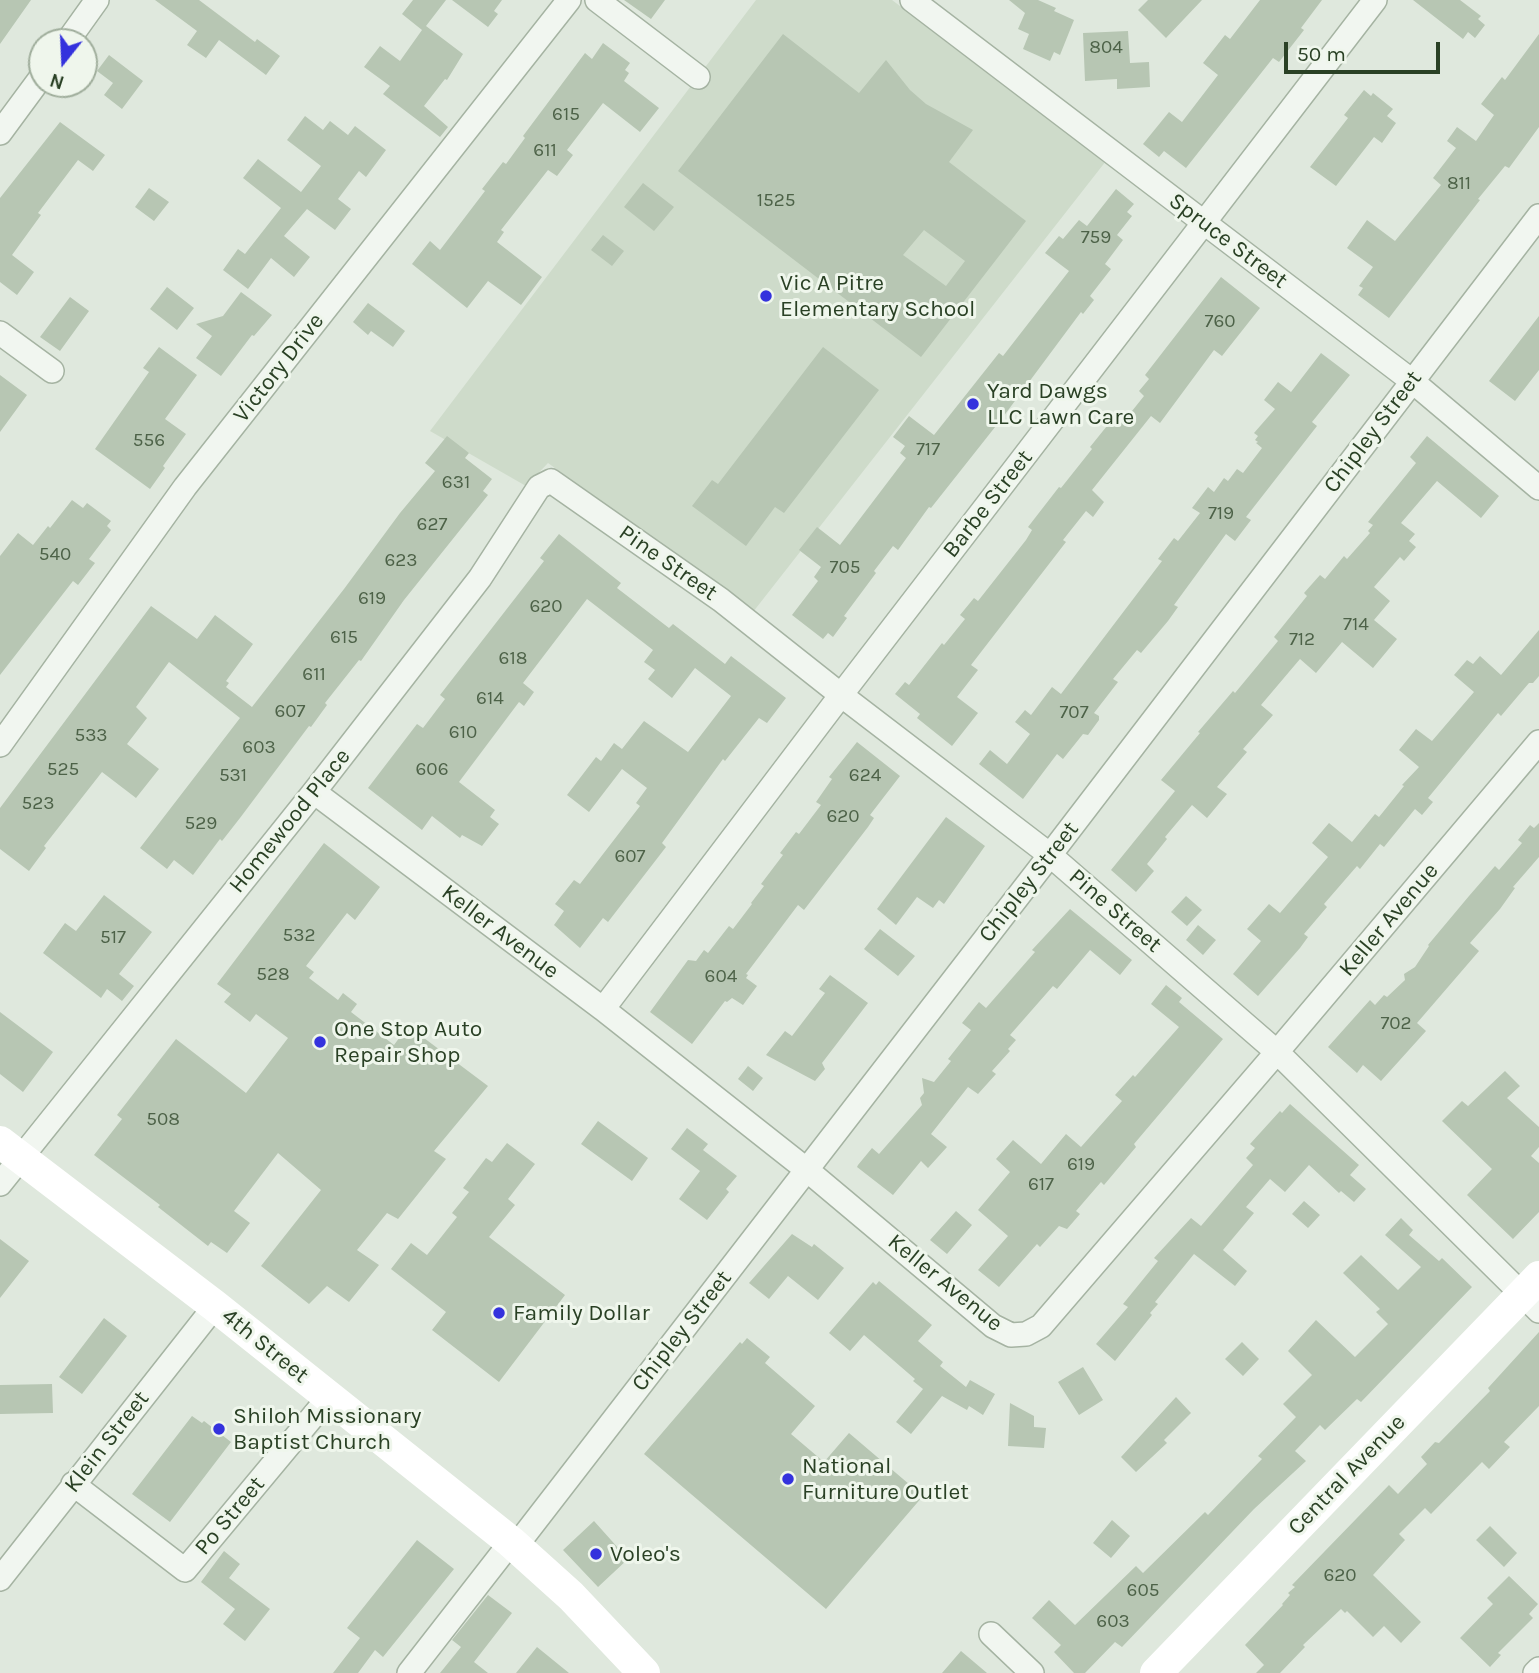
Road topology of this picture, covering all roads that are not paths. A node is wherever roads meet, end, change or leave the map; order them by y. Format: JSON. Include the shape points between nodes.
{"nodes":[{"id":1,"x":569,"y":0,"type":"edge"},
{"id":2,"x":597,"y":0,"type":"edge"},
{"id":3,"x":912,"y":0,"type":"edge"},
{"id":4,"x":1375,"y":0,"type":"edge"},
{"id":5,"x":88,"y":3,"type":"edge"},
{"id":6,"x":74,"y":28,"type":"edge"},
{"id":7,"x":698,"y":77,"type":"dead end"},
{"id":8,"x":28,"y":95,"type":"edge"},
{"id":9,"x":0,"y":133,"type":"edge"},
{"id":10,"x":1539,"y":216,"type":"edge"},
{"id":11,"x":1205,"y":223,"type":"junction"},
{"id":12,"x":0,"y":333,"type":"edge"},
{"id":13,"x":52,"y":371,"type":"dead end"},
{"id":14,"x":1412,"y":381,"type":"junction"},
{"id":15,"x":551,"y":481,"type":"joint"},
{"id":16,"x":1539,"y":488,"type":"edge"},
{"id":17,"x":841,"y":695,"type":"junction"},
{"id":18,"x":1539,"y":742,"type":"edge"},
{"id":19,"x":0,"y":745,"type":"edge"},
{"id":20,"x":314,"y":792,"type":"junction"},
{"id":21,"x":1051,"y":855,"type":"junction"},
{"id":22,"x":603,"y":1009,"type":"junction"},
{"id":23,"x":1278,"y":1052,"type":"junction"},
{"id":24,"x":11,"y":1149,"type":"edge"},
{"id":25,"x":807,"y":1170,"type":"junction"},
{"id":26,"x":0,"y":1184,"type":"edge"},
{"id":27,"x":1533,"y":1294,"type":"edge"},
{"id":28,"x":215,"y":1306,"type":"junction"},
{"id":29,"x":329,"y":1396,"type":"junction"},
{"id":30,"x":73,"y":1484,"type":"junction"},
{"id":31,"x":513,"y":1544,"type":"junction"},
{"id":32,"x":0,"y":1579,"type":"edge"},
{"id":33,"x":991,"y":1634,"type":"dead end"},
{"id":34,"x":1539,"y":1669,"type":"edge"},
{"id":35,"x":409,"y":1673,"type":"edge"},
{"id":36,"x":644,"y":1673,"type":"edge"},
{"id":37,"x":1032,"y":1673,"type":"edge"},
{"id":38,"x":1156,"y":1673,"type":"edge"},
{"id":39,"x":1535,"y":1673,"type":"edge"}],
"edges":[{"from":1,"to":19,"type":"street","name":"Victory Drive","via":[[185,487]]},
{"from":2,"to":7,"type":"street"},
{"from":3,"to":11,"type":"street","name":"Spruce Street"},
{"from":4,"to":11,"type":"street","name":"Barbe Street"},
{"from":5,"to":6,"type":"street"},
{"from":8,"to":9,"type":"street"},
{"from":10,"to":14,"type":"street","name":"Chipley Street"},
{"from":11,"to":14,"type":"street","name":"Spruce Street"},
{"from":11,"to":17,"type":"street","name":"Barbe Street"},
{"from":12,"to":13,"type":"street"},
{"from":14,"to":16,"type":"street","name":"Spruce Street"},
{"from":14,"to":21,"type":"street","name":"Chipley Street"},
{"from":15,"to":17,"type":"street","name":"Pine Street","via":[[721,600]]},
{"from":15,"to":20,"type":"street","name":"Homewood Place","via":[[539,487],[480,578]]},
{"from":17,"to":21,"type":"street","name":"Pine Street"},
{"from":17,"to":22,"type":"street","name":"Barbe Street"},
{"from":18,"to":23,"type":"street","name":"Keller Avenue"},
{"from":20,"to":22,"type":"street","name":"Keller Avenue"},
{"from":20,"to":24,"type":"street","name":"Homewood Place"},
{"from":21,"to":23,"type":"street","name":"Pine Street"},
{"from":21,"to":25,"type":"street","name":"Chipley Street"},
{"from":22,"to":25,"type":"street","name":"Keller Avenue"},
{"from":23,"to":25,"type":"street","name":"Keller Avenue","via":[[1041,1326],[1026,1334],[1011,1335],[993,1326]]},
{"from":23,"to":27,"type":"street","name":"Pine Street"},
{"from":24,"to":26,"type":"street","name":"Homewood Place"},
{"from":24,"to":28,"type":"main road","name":"4th Street"},
{"from":25,"to":31,"type":"street","name":"Chipley Street"},
{"from":27,"to":38,"type":"main road","name":"Central Avenue"},
{"from":28,"to":29,"type":"main road","name":"4th Street"},
{"from":28,"to":30,"type":"street","name":"Klein Street"},
{"from":29,"to":30,"type":"street","name":"Po Street","via":[[185,1570]]},
{"from":29,"to":31,"type":"main road","name":"4th Street"},
{"from":30,"to":32,"type":"street","name":"Klein Street"},
{"from":31,"to":35,"type":"street","name":"Chipley Street"},
{"from":31,"to":36,"type":"main road","name":"4th Street","via":[[571,1596]]},
{"from":33,"to":37,"type":"street"},
{"from":34,"to":39,"type":"street"}]}
